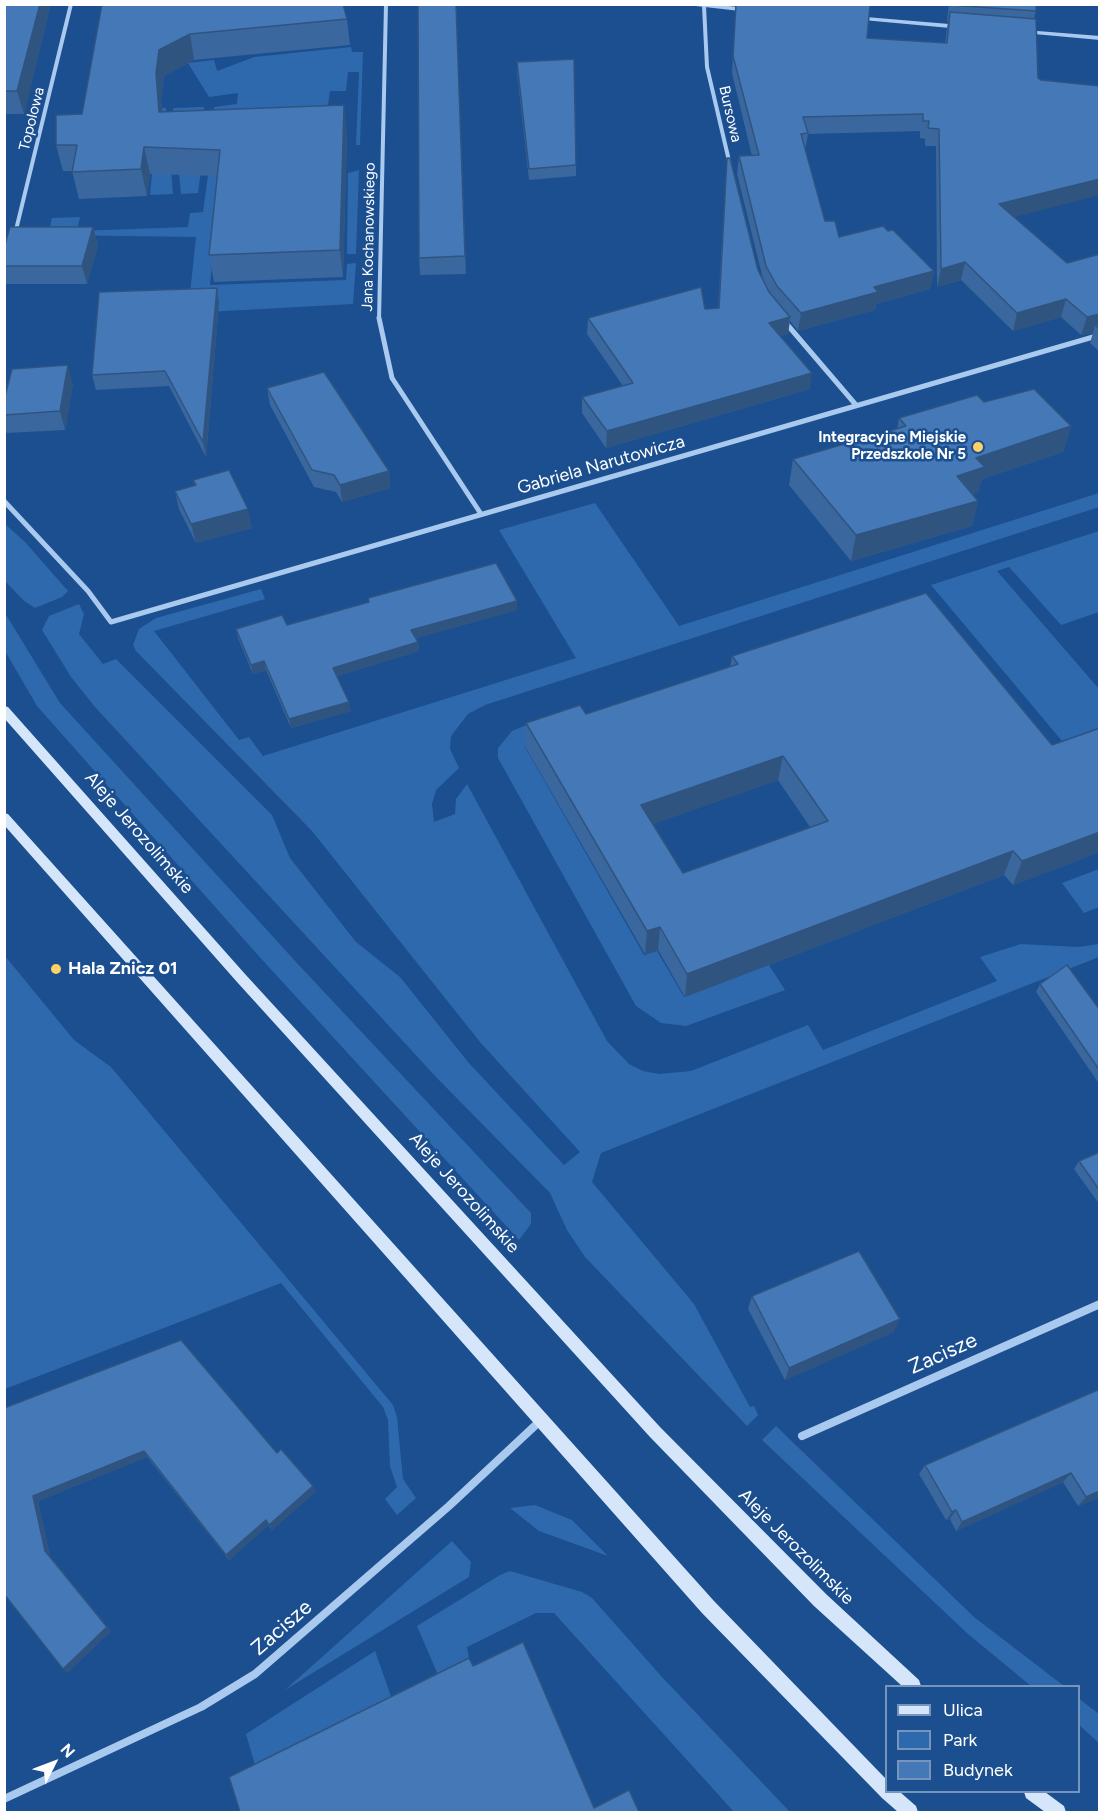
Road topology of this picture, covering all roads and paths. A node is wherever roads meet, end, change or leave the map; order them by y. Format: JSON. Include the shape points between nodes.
{"nodes":[{"id":1,"x":71,"y":4,"type":"edge"},
{"id":2,"x":386,"y":4,"type":"edge"},
{"id":3,"x":681,"y":4,"type":"edge"},
{"id":4,"x":704,"y":6,"type":"junction"},
{"id":5,"x":763,"y":11,"type":"edge"},
{"id":6,"x":844,"y":17,"type":"edge"},
{"id":7,"x":972,"y":27,"type":"edge"},
{"id":8,"x":1018,"y":31,"type":"edge"},
{"id":9,"x":1100,"y":38,"type":"edge"},
{"id":10,"x":731,"y":169,"type":"edge"},
{"id":11,"x":13,"y":243,"type":"edge"},
{"id":12,"x":778,"y":315,"type":"edge"},
{"id":13,"x":1100,"y":335,"type":"edge"},
{"id":14,"x":856,"y":405,"type":"junction"},
{"id":15,"x":4,"y":501,"type":"edge"},
{"id":16,"x":481,"y":514,"type":"junction"},
{"id":17,"x":4,"y":710,"type":"edge"},
{"id":18,"x":4,"y":817,"type":"edge"},
{"id":19,"x":1100,"y":1304,"type":"edge"},
{"id":20,"x":540,"y":1421,"type":"junction"},
{"id":21,"x":802,"y":1436,"type":"dead end"},
{"id":22,"x":912,"y":1685,"type":"edge"},
{"id":23,"x":885,"y":1789,"type":"edge"},
{"id":24,"x":889,"y":1793,"type":"edge"},
{"id":25,"x":1034,"y":1793,"type":"edge"},
{"id":26,"x":4,"y":1799,"type":"edge"},
{"id":27,"x":910,"y":1812,"type":"edge"},
{"id":28,"x":1058,"y":1812,"type":"edge"}],
"edges":[{"from":1,"to":11,"type":"street","name":"Topolowa"},
{"from":2,"to":16,"type":"street","name":"Jana Kochanowskiego","via":[[379,320],[392,378]]},
{"from":3,"to":4,"type":"street"},
{"from":4,"to":5,"type":"street"},
{"from":4,"to":10,"type":"street","name":"Bursowa","via":[[707,67]]},
{"from":6,"to":7,"type":"street"},
{"from":8,"to":9,"type":"street"},
{"from":12,"to":14,"type":"street"},
{"from":13,"to":14,"type":"street","name":"Gabriela Narutowicza"},
{"from":14,"to":16,"type":"street","name":"Gabriela Narutowicza"},
{"from":15,"to":16,"type":"street","name":"Gabriela Narutowicza","via":[[88,591],[111,622]]},
{"from":17,"to":22,"type":"main road","name":"Aleje Jerozolimskie","via":[[241,978],[655,1432],[820,1600]]},
{"from":18,"to":20,"type":"main road"},
{"from":19,"to":21,"type":"street","name":"Zacisze"},
{"from":20,"to":23,"type":"main road","via":[[708,1607]]},
{"from":20,"to":26,"type":"street","name":"Zacisze","via":[[449,1506],[255,1674],[201,1707]]},
{"from":24,"to":27,"type":"main road"},
{"from":25,"to":28,"type":"main road"}]}
